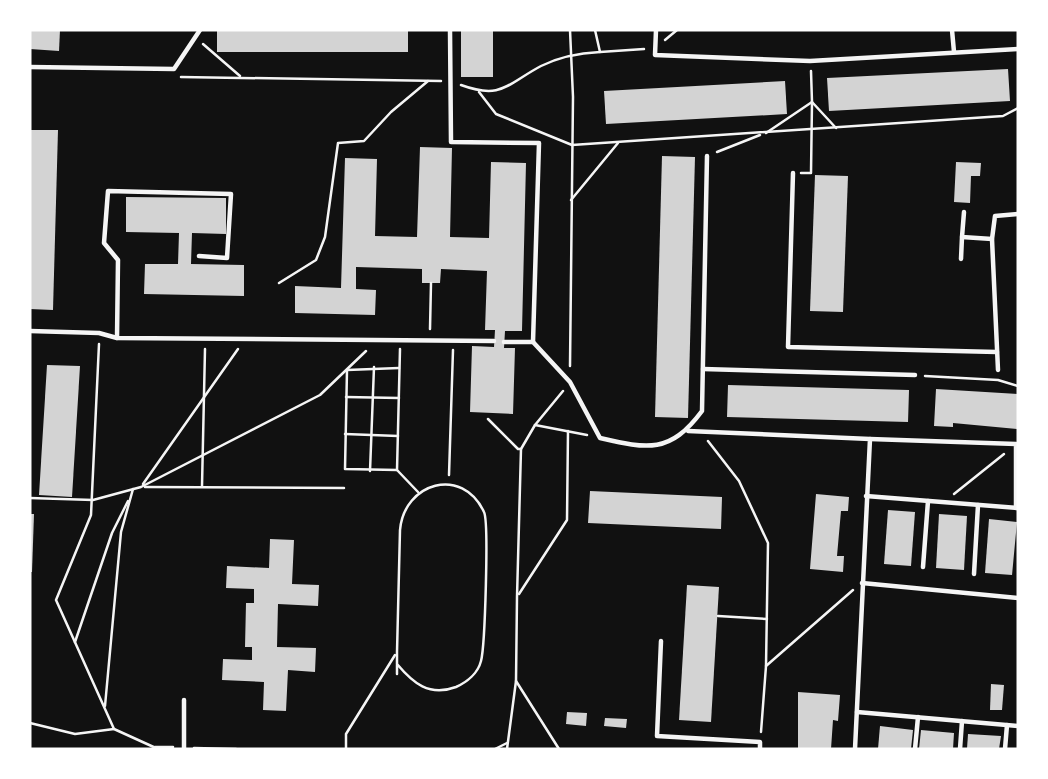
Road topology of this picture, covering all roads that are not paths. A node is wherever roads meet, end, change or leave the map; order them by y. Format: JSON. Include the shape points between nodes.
{"nodes":[{"id":1,"x":200,"y":30,"type":"edge"},
{"id":2,"x":450,"y":30,"type":"edge"},
{"id":3,"x":656,"y":30,"type":"edge"},
{"id":4,"x":952,"y":30,"type":"edge"},
{"id":5,"x":1018,"y":49,"type":"edge"},
{"id":6,"x":954,"y":52,"type":"junction"},
{"id":7,"x":30,"y":67,"type":"edge"},
{"id":8,"x":707,"y":156,"type":"road end"},
{"id":9,"x":793,"y":173,"type":"road end"},
{"id":10,"x":964,"y":212,"type":"dead end"},
{"id":11,"x":1018,"y":214,"type":"edge"},
{"id":12,"x":962,"y":237,"type":"junction"},
{"id":13,"x":992,"y":239,"type":"junction"},
{"id":14,"x":199,"y":256,"type":"dead end"},
{"id":15,"x":961,"y":259,"type":"dead end"},
{"id":16,"x":30,"y":331,"type":"edge"},
{"id":17,"x":117,"y":338,"type":"junction"},
{"id":18,"x":494,"y":341,"type":"dead end"},
{"id":19,"x":504,"y":342,"type":"dead end"},
{"id":20,"x":533,"y":342,"type":"junction"},
{"id":21,"x":997,"y":352,"type":"junction"},
{"id":22,"x":703,"y":369,"type":"junction"},
{"id":23,"x":998,"y":370,"type":"dead end"},
{"id":24,"x":915,"y":375,"type":"road end"},
{"id":25,"x":687,"y":431,"type":"junction"},
{"id":26,"x":870,"y":439,"type":"junction"},
{"id":27,"x":866,"y":496,"type":"junction"},
{"id":28,"x":928,"y":501,"type":"junction"},
{"id":29,"x":978,"y":505,"type":"junction"},
{"id":30,"x":1017,"y":508,"type":"edge"},
{"id":31,"x":923,"y":567,"type":"dead end"},
{"id":32,"x":974,"y":574,"type":"dead end"},
{"id":33,"x":862,"y":583,"type":"junction"},
{"id":34,"x":1018,"y":598,"type":"edge"},
{"id":35,"x":661,"y":641,"type":"dead end"},
{"id":36,"x":184,"y":700,"type":"dead end"},
{"id":37,"x":857,"y":712,"type":"junction"},
{"id":38,"x":918,"y":717,"type":"junction"},
{"id":39,"x":962,"y":721,"type":"junction"},
{"id":40,"x":1007,"y":725,"type":"junction"},
{"id":41,"x":1018,"y":726,"type":"edge"},
{"id":42,"x":184,"y":749,"type":"edge"},
{"id":43,"x":760,"y":749,"type":"edge"},
{"id":44,"x":855,"y":749,"type":"edge"},
{"id":45,"x":915,"y":749,"type":"edge"},
{"id":46,"x":960,"y":749,"type":"edge"},
{"id":47,"x":1005,"y":749,"type":"edge"}],
"edges":[{"from":1,"to":7,"type":"lane","via":[[174,69]]},
{"from":2,"to":20,"type":"lane","via":[[451,142],[539,144]]},
{"from":3,"to":6,"type":"lane","via":[[655,55],[810,61]]},
{"from":4,"to":6,"type":"lane"},
{"from":5,"to":6,"type":"lane"},
{"from":8,"to":22,"type":"lane"},
{"from":9,"to":21,"type":"lane","via":[[788,347]]},
{"from":10,"to":12,"type":"lane"},
{"from":11,"to":13,"type":"lane","via":[[995,216]]},
{"from":12,"to":13,"type":"lane"},
{"from":12,"to":15,"type":"lane"},
{"from":13,"to":21,"type":"lane"},
{"from":14,"to":17,"type":"lane","via":[[227,258],[231,194],[108,191],[104,243],[118,260]]},
{"from":16,"to":17,"type":"lane","via":[[99,333]]},
{"from":17,"to":18,"type":"lane"},
{"from":19,"to":20,"type":"lane"},
{"from":20,"to":25,"type":"lane","via":[[570,382],[600,438],[660,446]]},
{"from":21,"to":23,"type":"lane"},
{"from":22,"to":24,"type":"lane"},
{"from":22,"to":25,"type":"lane","via":[[702,411]]},
{"from":25,"to":26,"type":"lane"},
{"from":26,"to":27,"type":"lane"},
{"from":26,"to":30,"type":"lane","via":[[1016,444]]},
{"from":27,"to":28,"type":"lane"},
{"from":27,"to":33,"type":"lane"},
{"from":28,"to":29,"type":"lane"},
{"from":28,"to":31,"type":"lane"},
{"from":29,"to":30,"type":"lane"},
{"from":29,"to":32,"type":"lane"},
{"from":33,"to":34,"type":"lane"},
{"from":33,"to":37,"type":"lane"},
{"from":35,"to":43,"type":"lane","via":[[657,736],[760,742]]},
{"from":36,"to":42,"type":"lane"},
{"from":37,"to":38,"type":"lane"},
{"from":37,"to":44,"type":"lane"},
{"from":38,"to":39,"type":"lane"},
{"from":38,"to":45,"type":"lane"},
{"from":39,"to":40,"type":"lane"},
{"from":39,"to":46,"type":"lane"},
{"from":40,"to":41,"type":"lane"},
{"from":40,"to":47,"type":"lane"}]}
